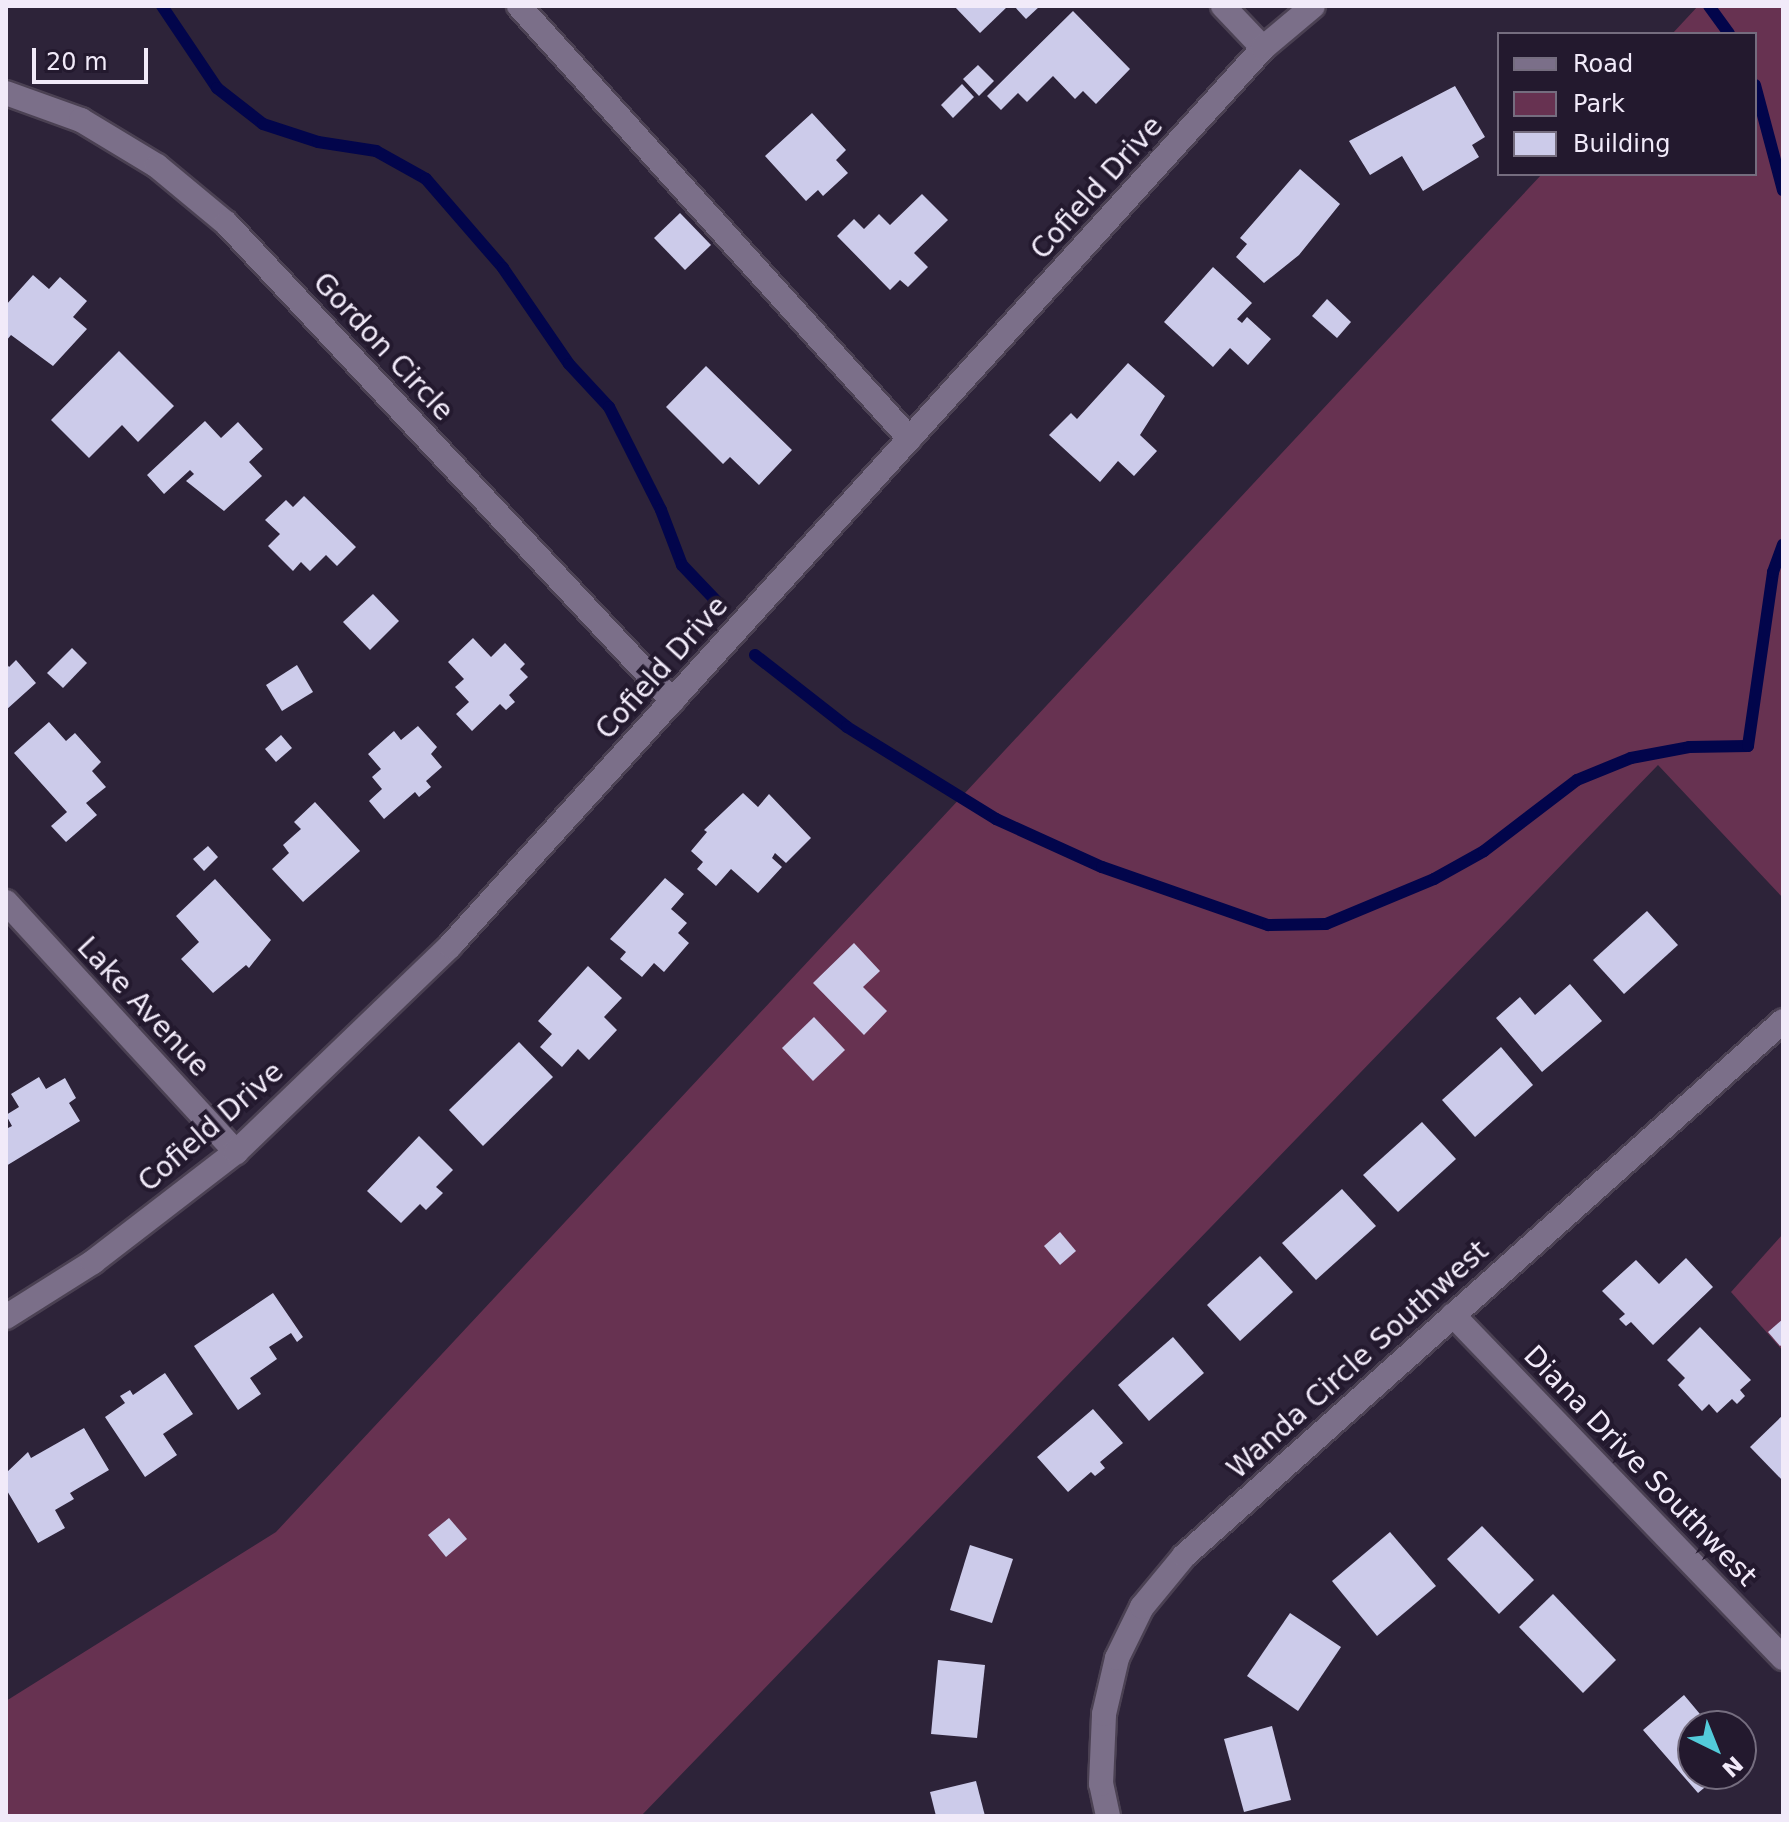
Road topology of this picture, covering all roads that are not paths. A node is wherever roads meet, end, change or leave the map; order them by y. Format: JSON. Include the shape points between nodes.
{"nodes":[{"id":1,"x":519,"y":6,"type":"edge"},
{"id":2,"x":1223,"y":6,"type":"edge"},
{"id":3,"x":1313,"y":6,"type":"edge"},
{"id":4,"x":1263,"y":48,"type":"junction"},
{"id":5,"x":6,"y":93,"type":"edge"},
{"id":6,"x":910,"y":439,"type":"junction"},
{"id":7,"x":673,"y":701,"type":"junction"},
{"id":8,"x":6,"y":902,"type":"edge"},
{"id":9,"x":1783,"y":1021,"type":"edge"},
{"id":10,"x":236,"y":1152,"type":"junction"},
{"id":11,"x":1453,"y":1315,"type":"junction"},
{"id":12,"x":6,"y":1317,"type":"edge"},
{"id":13,"x":1783,"y":1658,"type":"edge"},
{"id":14,"x":1108,"y":1816,"type":"edge"}],
"edges":[{"from":1,"to":6,"type":"street"},
{"from":2,"to":4,"type":"street"},
{"from":3,"to":4,"type":"street","name":"Cofield Drive"},
{"from":4,"to":6,"type":"street","name":"Cofield Drive"},
{"from":5,"to":7,"type":"street","name":"Gordon Circle","via":[[81,120],[157,166],[226,223]]},
{"from":6,"to":7,"type":"street","name":"Cofield Drive"},
{"from":7,"to":10,"type":"street","name":"Cofield Drive","via":[[450,946]]},
{"from":8,"to":10,"type":"street","name":"Lake Avenue"},
{"from":9,"to":11,"type":"street","name":"Wanda Circle Southwest"},
{"from":10,"to":12,"type":"street","name":"Cofield Drive","via":[[93,1262]]},
{"from":11,"to":13,"type":"street","name":"Diana Drive Southwest"},
{"from":11,"to":14,"type":"street","name":"Wanda Circle Southwest","via":[[1184,1556],[1142,1607],[1117,1658],[1104,1714],[1101,1784]]}]}
